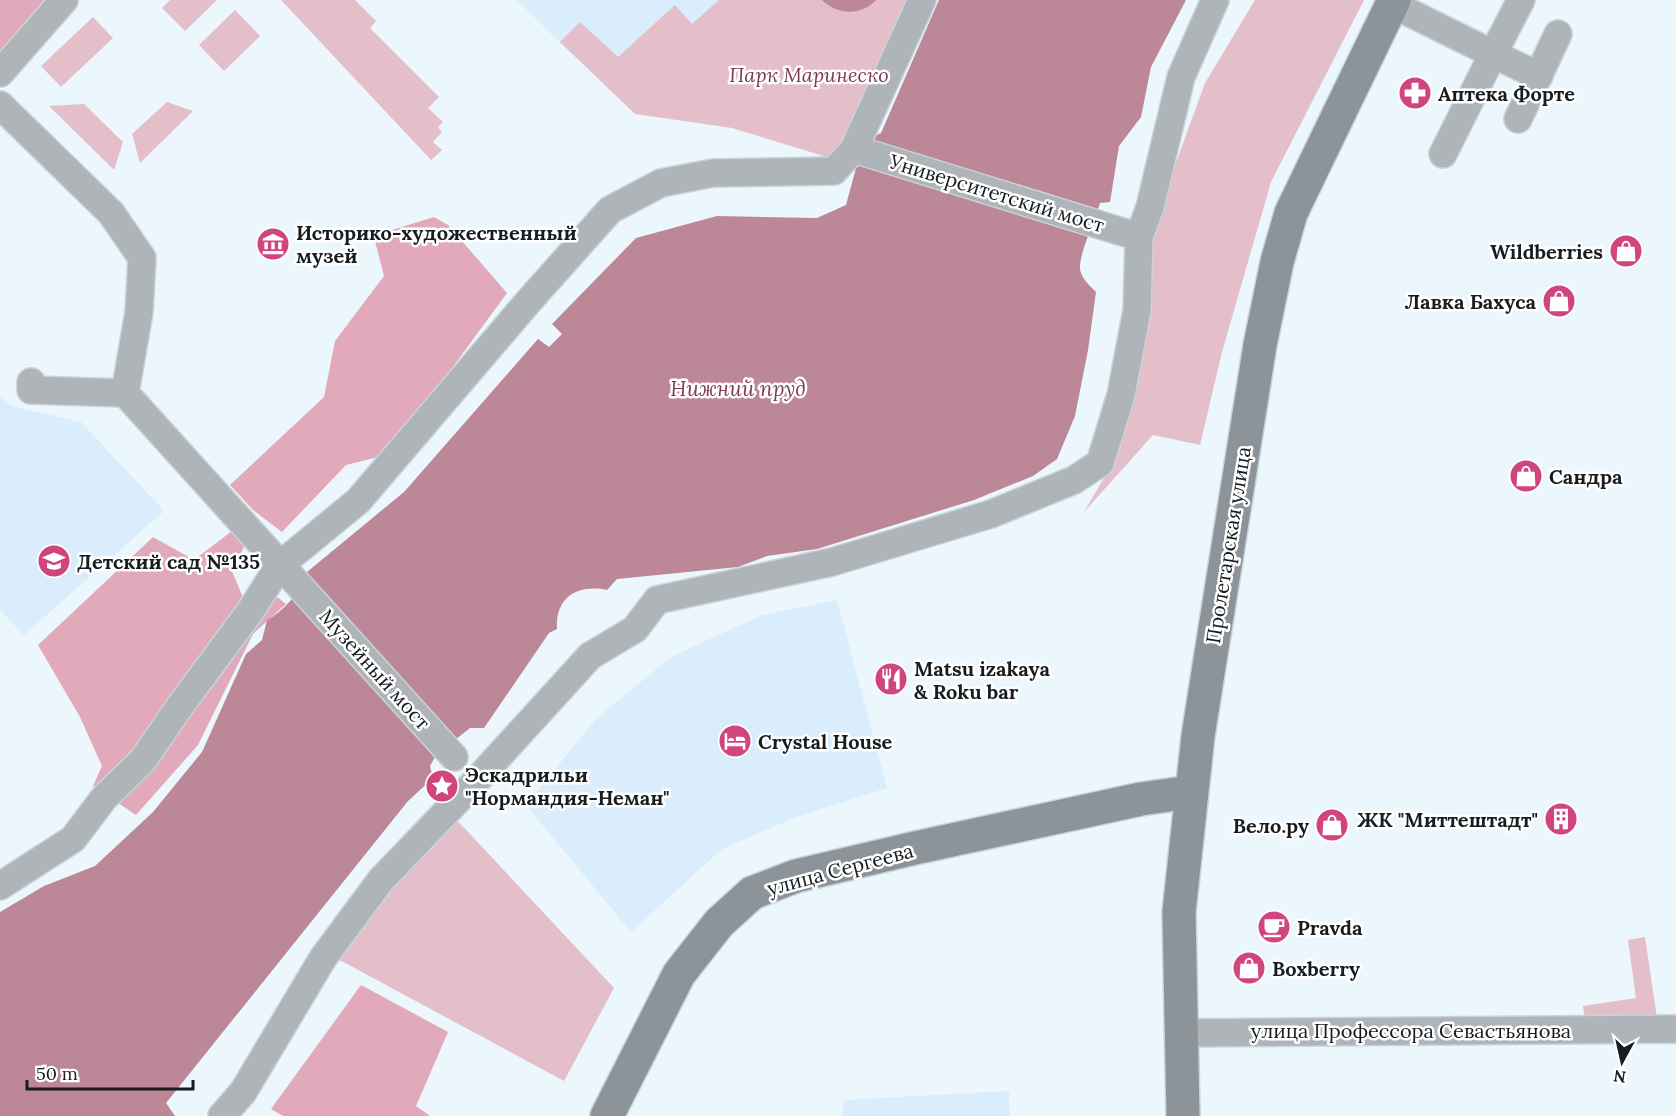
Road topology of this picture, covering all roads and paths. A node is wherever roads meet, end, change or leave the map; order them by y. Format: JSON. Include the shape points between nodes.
{"nodes":[{"id":1,"x":64,"y":0,"type":"edge"},
{"id":2,"x":922,"y":0,"type":"edge"},
{"id":3,"x":1215,"y":0,"type":"edge"},
{"id":4,"x":1521,"y":0,"type":"edge"},
{"id":5,"x":1393,"y":2,"type":"edge"},
{"id":6,"x":1558,"y":34,"type":"dead end"},
{"id":7,"x":1493,"y":54,"type":"junction"},
{"id":8,"x":0,"y":73,"type":"edge"},
{"id":9,"x":1539,"y":76,"type":"junction"},
{"id":10,"x":0,"y":105,"type":"edge"},
{"id":11,"x":1518,"y":119,"type":"dead end"},
{"id":12,"x":854,"y":149,"type":"junction"},
{"id":13,"x":1443,"y":154,"type":"dead end"},
{"id":14,"x":1140,"y":237,"type":"junction"},
{"id":15,"x":31,"y":382,"type":"dead end"},
{"id":16,"x":125,"y":393,"type":"junction"},
{"id":17,"x":288,"y":573,"type":"junction"},
{"id":18,"x":454,"y":757,"type":"dead end"},
{"id":19,"x":1190,"y":792,"type":"junction"},
{"id":20,"x":0,"y":886,"type":"edge"},
{"id":21,"x":1676,"y":1029,"type":"edge"},
{"id":22,"x":1181,"y":1033,"type":"junction"},
{"id":23,"x":222,"y":1116,"type":"edge"},
{"id":24,"x":607,"y":1116,"type":"edge"},
{"id":25,"x":1183,"y":1116,"type":"edge"}],
"edges":[{"from":1,"to":8,"type":"street"},
{"from":2,"to":12,"type":"street"},
{"from":3,"to":14,"type":"street","via":[[1181,77]]},
{"from":4,"to":7,"type":"street"},
{"from":5,"to":7,"type":"street"},
{"from":5,"to":19,"type":"main road","name":"Пролетарская улица","via":[[1291,213],[1277,262],[1260,345]]},
{"from":6,"to":9,"type":"street"},
{"from":7,"to":9,"type":"street"},
{"from":7,"to":13,"type":"street"},
{"from":9,"to":11,"type":"street"},
{"from":10,"to":16,"type":"street","via":[[111,213],[141,258],[139,312]]},
{"from":12,"to":14,"type":"street","name":"Университетский мост"},
{"from":12,"to":17,"type":"street","via":[[834,171],[713,173],[660,183],[609,210],[358,501]]},
{"from":14,"to":23,"type":"street","via":[[1137,310],[1120,395],[1100,463],[1074,480],[990,514],[832,562],[657,600],[635,629],[590,656],[381,880],[319,963],[243,1092]]},
{"from":15,"to":16,"type":"street","via":[[31,390]]},
{"from":16,"to":17,"type":"street","name":"Музейный мост"},
{"from":17,"to":18,"type":"street","name":"Музейный мост"},
{"from":17,"to":20,"type":"street","via":[[249,614],[143,760],[104,798],[73,839]]},
{"from":19,"to":22,"type":"main road","name":"Пролетарская улица","via":[[1179,912]]},
{"from":19,"to":24,"type":"main road","name":"улица Сергеева","via":[[915,848],[796,876],[752,894],[719,923],[679,974]]},
{"from":21,"to":22,"type":"street","name":"улица Профессора Севастьянова"},
{"from":22,"to":25,"type":"main road","name":"Пролетарская улица"}]}
